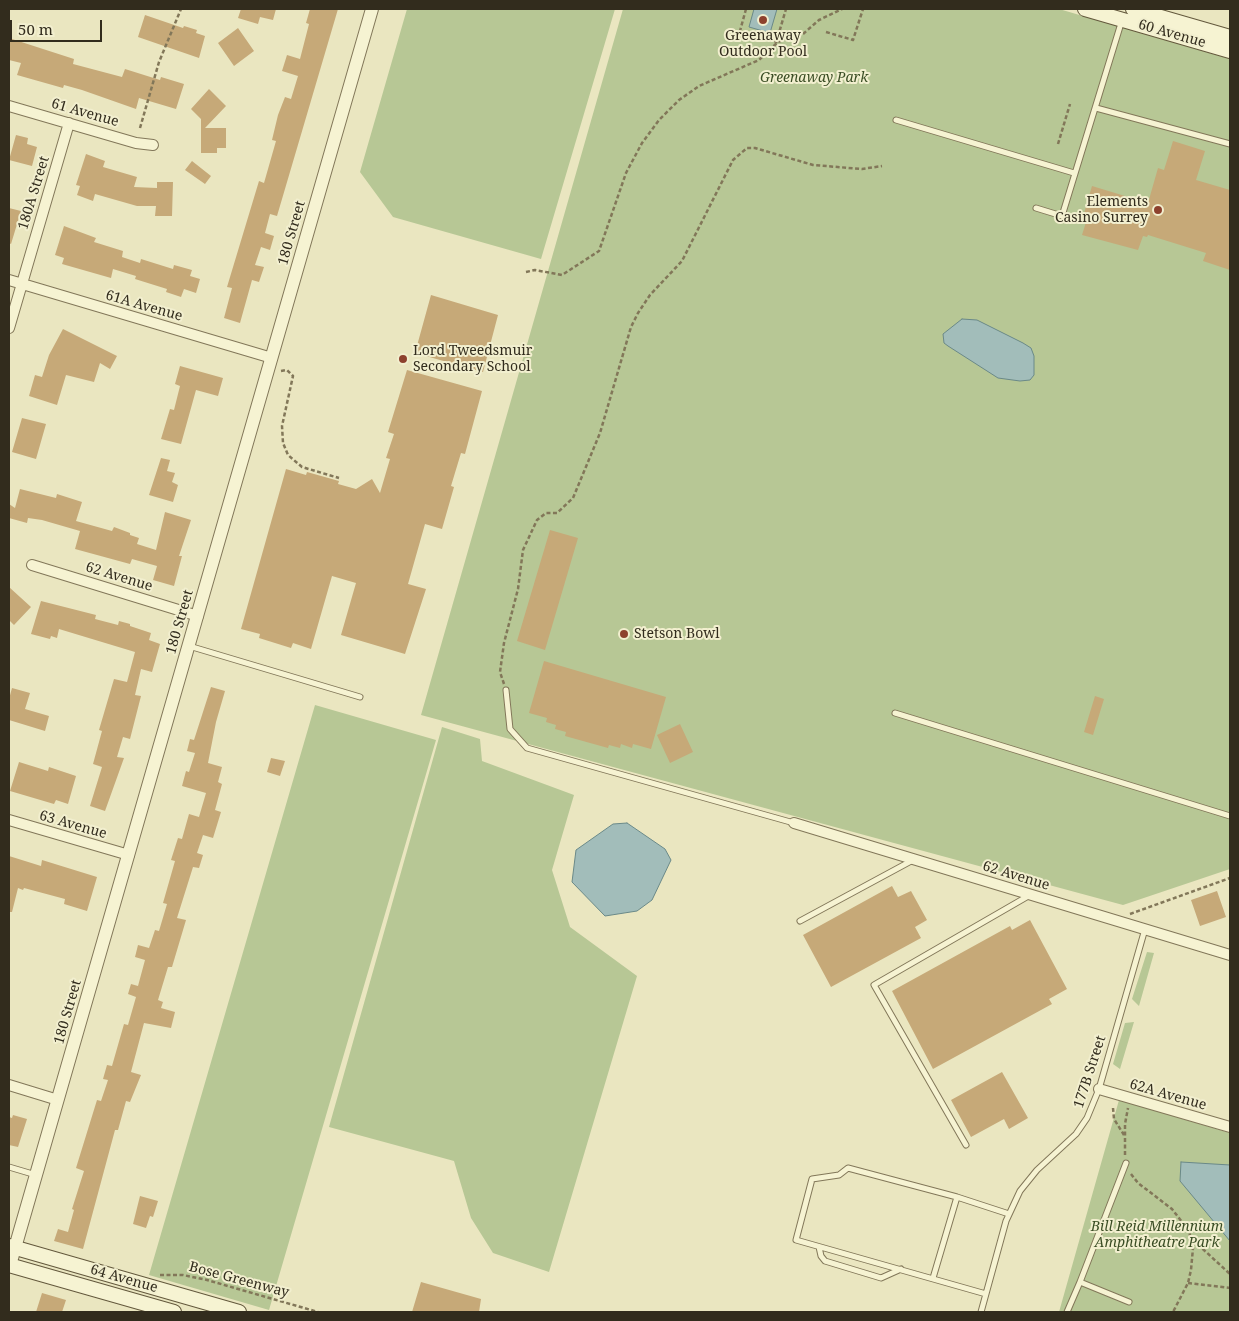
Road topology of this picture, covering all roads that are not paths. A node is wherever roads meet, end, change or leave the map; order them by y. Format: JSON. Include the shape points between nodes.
{"nodes":[{"id":1,"x":372,"y":9,"type":"edge"},
{"id":2,"x":1085,"y":9,"type":"edge"},
{"id":3,"x":1133,"y":9,"type":"edge"},
{"id":4,"x":1122,"y":19,"type":"junction"},
{"id":5,"x":1230,"y":37,"type":"edge"},
{"id":6,"x":1230,"y":51,"type":"edge"},
{"id":7,"x":9,"y":106,"type":"edge"},
{"id":8,"x":1096,"y":108,"type":"junction"},
{"id":9,"x":896,"y":120,"type":"dead end"},
{"id":10,"x":69,"y":123,"type":"junction"},
{"id":11,"x":1230,"y":144,"type":"edge"},
{"id":12,"x":154,"y":145,"type":"dead end"},
{"id":13,"x":1074,"y":173,"type":"junction"},
{"id":14,"x":1036,"y":208,"type":"dead end"},
{"id":15,"x":9,"y":280,"type":"edge"},
{"id":16,"x":22,"y":284,"type":"junction"},
{"id":17,"x":9,"y":328,"type":"edge"},
{"id":18,"x":272,"y":358,"type":"junction"},
{"id":19,"x":32,"y":565,"type":"dead end"},
{"id":20,"x":198,"y":616,"type":"junction"},
{"id":21,"x":189,"y":646,"type":"junction"},
{"id":22,"x":506,"y":690,"type":"road end"},
{"id":23,"x":360,"y":697,"type":"dead end"},
{"id":24,"x":895,"y":714,"type":"dead end"},
{"id":25,"x":1230,"y":816,"type":"edge"},
{"id":26,"x":9,"y":820,"type":"edge"},
{"id":27,"x":794,"y":823,"type":"joint"},
{"id":28,"x":129,"y":855,"type":"junction"},
{"id":29,"x":914,"y":859,"type":"junction"},
{"id":30,"x":1030,"y":895,"type":"junction"},
{"id":31,"x":800,"y":921,"type":"dead end"},
{"id":32,"x":1145,"y":930,"type":"junction"},
{"id":33,"x":1230,"y":955,"type":"edge"},
{"id":34,"x":9,"y":1085,"type":"edge"},
{"id":35,"x":1098,"y":1089,"type":"junction"},
{"id":36,"x":58,"y":1100,"type":"junction"},
{"id":37,"x":1230,"y":1127,"type":"edge"},
{"id":38,"x":966,"y":1145,"type":"dead end"},
{"id":39,"x":1126,"y":1163,"type":"road end"},
{"id":40,"x":9,"y":1167,"type":"edge"},
{"id":41,"x":37,"y":1175,"type":"junction"},
{"id":42,"x":957,"y":1197,"type":"junction"},
{"id":43,"x":1009,"y":1214,"type":"junction"},
{"id":44,"x":14,"y":1246,"type":"edge"},
{"id":45,"x":819,"y":1246,"type":"junction"},
{"id":46,"x":9,"y":1266,"type":"edge"},
{"id":47,"x":901,"y":1269,"type":"junction"},
{"id":48,"x":933,"y":1278,"type":"junction"},
{"id":49,"x":1080,"y":1282,"type":"junction"},
{"id":50,"x":986,"y":1294,"type":"junction"},
{"id":51,"x":1129,"y":1302,"type":"dead end"},
{"id":52,"x":174,"y":1312,"type":"edge"},
{"id":53,"x":239,"y":1312,"type":"edge"},
{"id":54,"x":981,"y":1312,"type":"edge"},
{"id":55,"x":1067,"y":1312,"type":"edge"}],
"edges":[{"from":1,"to":18,"type":"street","name":"180 Street"},
{"from":2,"to":4,"type":"main road","name":"60 Avenue"},
{"from":3,"to":5,"type":"main road","name":"60 Avenue"},
{"from":4,"to":6,"type":"main road","name":"60 Avenue"},
{"from":4,"to":8,"type":"lane"},
{"from":7,"to":10,"type":"street","name":"61 Avenue"},
{"from":8,"to":11,"type":"lane"},
{"from":8,"to":13,"type":"lane"},
{"from":9,"to":13,"type":"lane"},
{"from":10,"to":12,"type":"street","name":"61 Avenue","via":[[136,143]]},
{"from":10,"to":16,"type":"street","name":"180A Street"},
{"from":13,"to":14,"type":"lane","via":[[1062,216]]},
{"from":15,"to":16,"type":"street","name":"61A Avenue"},
{"from":16,"to":17,"type":"street","name":"180A Street"},
{"from":16,"to":18,"type":"street","name":"61A Avenue"},
{"from":18,"to":20,"type":"street","name":"180 Street"},
{"from":19,"to":20,"type":"street","name":"62 Avenue"},
{"from":20,"to":21,"type":"street","name":"180 Street"},
{"from":21,"to":23,"type":"lane"},
{"from":21,"to":28,"type":"street","name":"180 Street"},
{"from":22,"to":27,"type":"lane","via":[[510,729],[527,748]]},
{"from":24,"to":25,"type":"lane"},
{"from":26,"to":28,"type":"street","name":"63 Avenue"},
{"from":27,"to":29,"type":"street","name":"62 Avenue"},
{"from":28,"to":36,"type":"street","name":"180 Street"},
{"from":29,"to":30,"type":"street","name":"62 Avenue"},
{"from":29,"to":31,"type":"lane"},
{"from":30,"to":32,"type":"street","name":"62 Avenue"},
{"from":30,"to":38,"type":"lane","via":[[874,985]]},
{"from":32,"to":33,"type":"street","name":"62 Avenue"},
{"from":32,"to":35,"type":"lane","name":"177B Street"},
{"from":34,"to":36,"type":"street"},
{"from":35,"to":37,"type":"street","name":"62A Avenue"},
{"from":35,"to":43,"type":"lane","name":"177B Street","via":[[1087,1118],[1076,1134],[1028,1179]]},
{"from":36,"to":41,"type":"street","name":"180 Street"},
{"from":39,"to":49,"type":"lane"},
{"from":40,"to":41,"type":"lane"},
{"from":41,"to":44,"type":"street","name":"180 Street"},
{"from":42,"to":43,"type":"lane"},
{"from":42,"to":45,"type":"lane","via":[[848,1168],[840,1175],[812,1179],[796,1240]]},
{"from":42,"to":48,"type":"lane"},
{"from":43,"to":50,"type":"lane","name":"177B Street"},
{"from":44,"to":46,"type":"street","name":"180 Street"},
{"from":44,"to":53,"type":"main road","name":"64 Avenue","via":[[147,1280]]},
{"from":45,"to":47,"type":"lane"},
{"from":45,"to":47,"type":"lane","via":[[825,1261],[881,1278]]},
{"from":46,"to":52,"type":"main road","name":"64 Avenue"},
{"from":47,"to":48,"type":"lane"},
{"from":48,"to":50,"type":"lane"},
{"from":49,"to":51,"type":"lane"},
{"from":49,"to":55,"type":"lane"},
{"from":50,"to":54,"type":"lane","name":"177B Street"}]}
